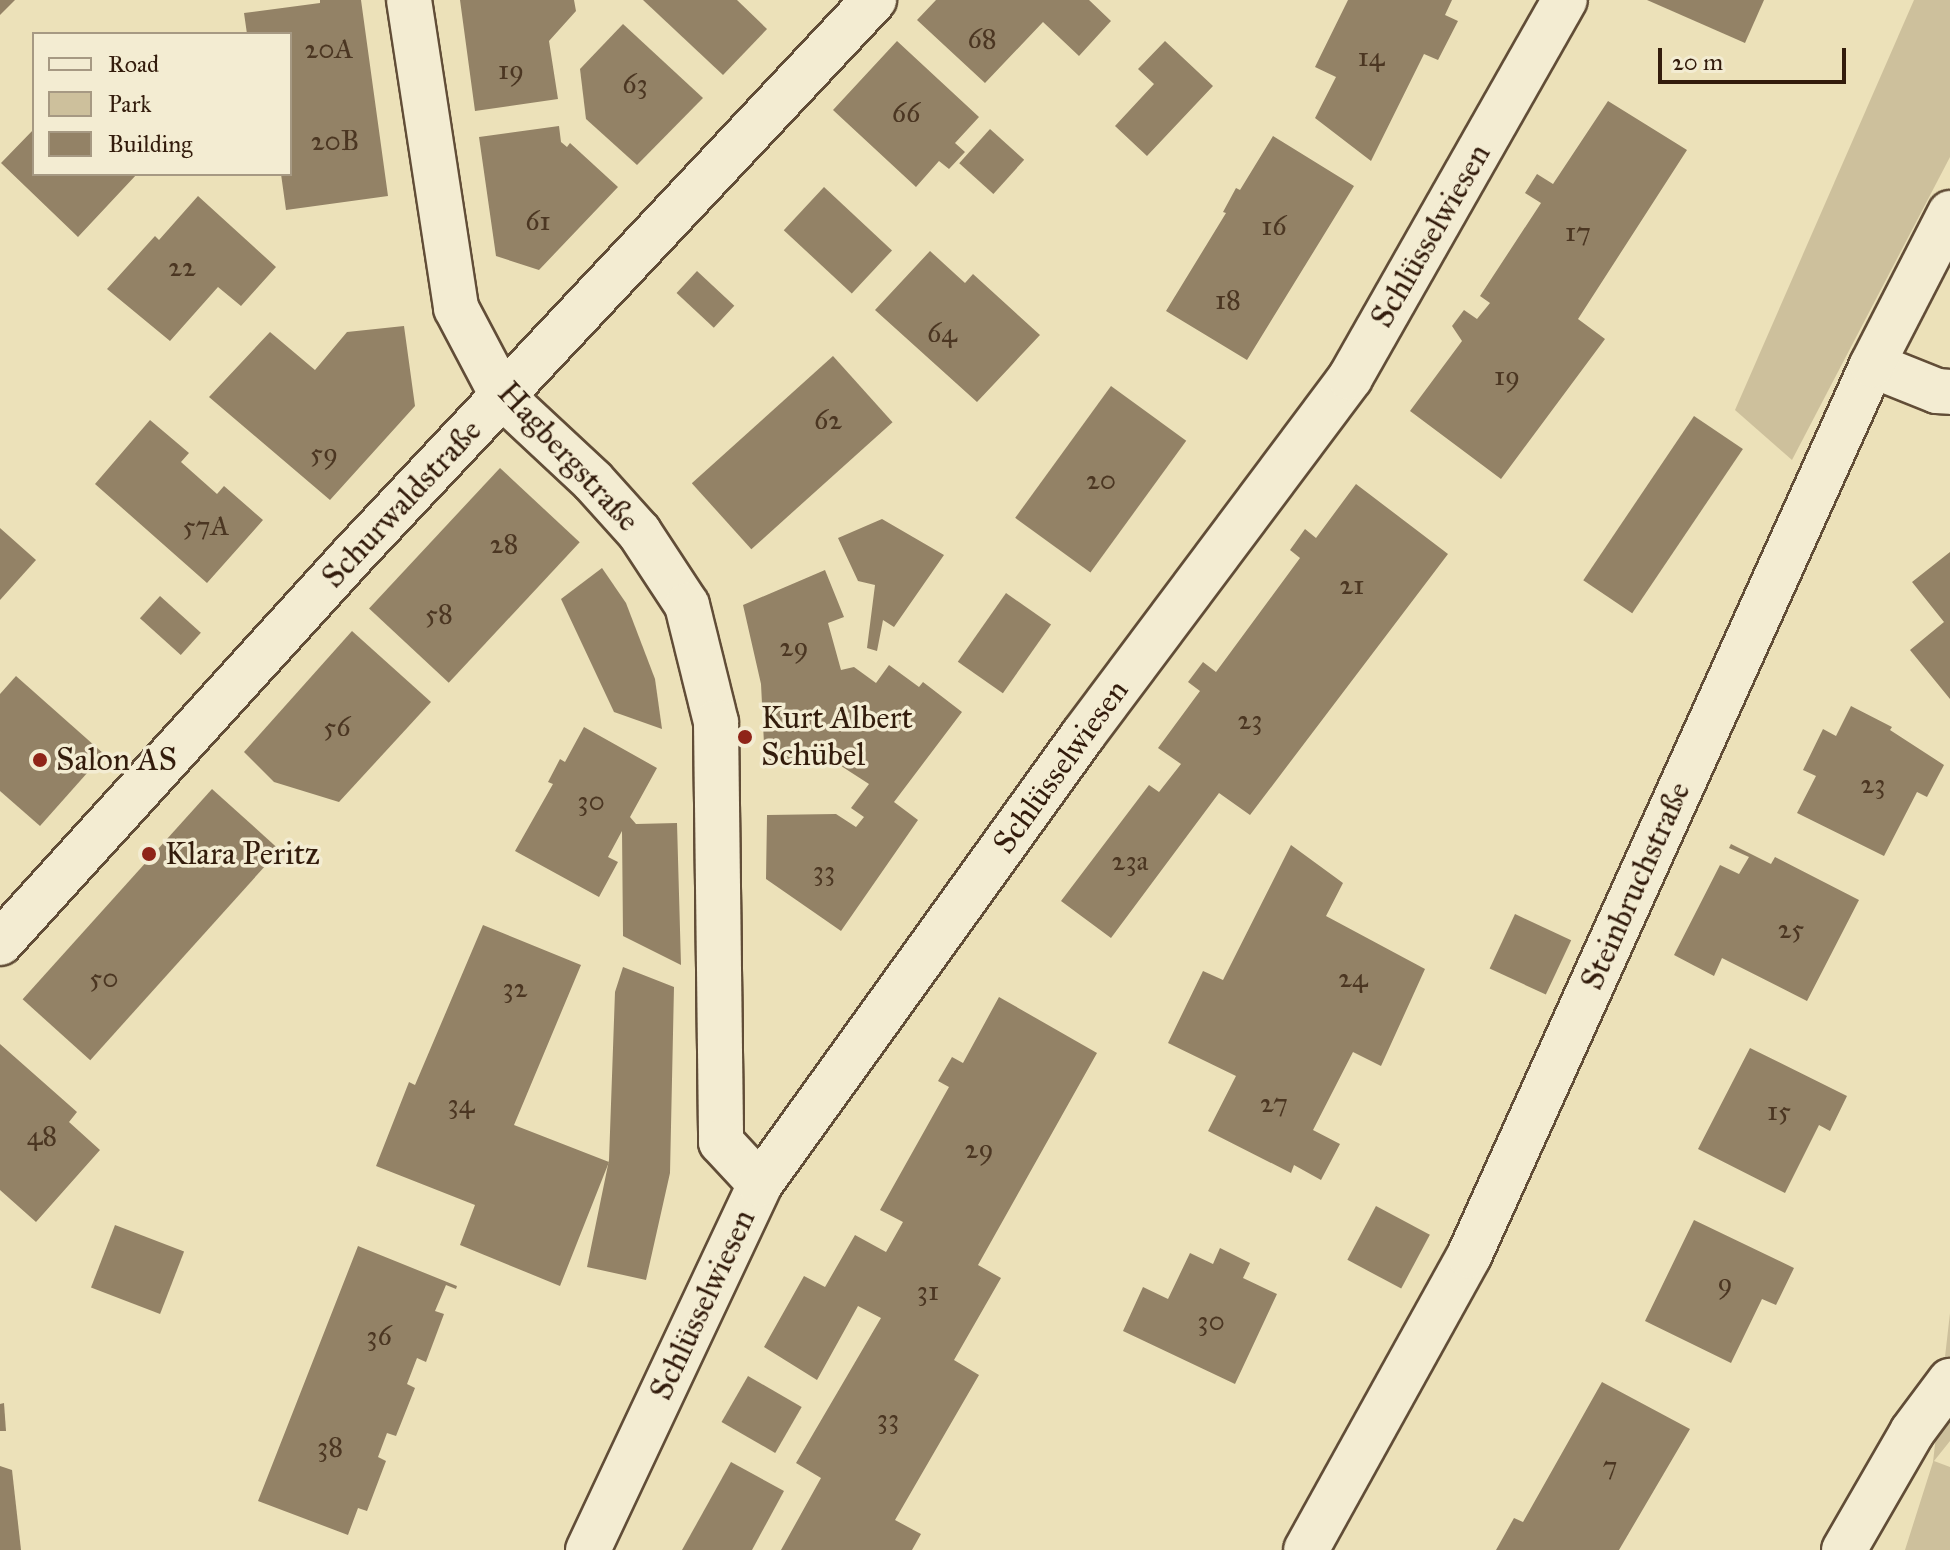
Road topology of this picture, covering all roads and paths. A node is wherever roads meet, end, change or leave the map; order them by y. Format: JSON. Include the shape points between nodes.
{"nodes":[{"id":1,"x":409,"y":0,"type":"edge"},
{"id":2,"x":874,"y":0,"type":"edge"},
{"id":3,"x":1565,"y":0,"type":"edge"},
{"id":4,"x":1950,"y":213,"type":"edge"},
{"id":5,"x":1872,"y":365,"type":"junction"},
{"id":6,"x":1950,"y":392,"type":"edge"},
{"id":7,"x":503,"y":397,"type":"junction"},
{"id":8,"x":0,"y":943,"type":"edge"},
{"id":9,"x":760,"y":1184,"type":"junction"},
{"id":10,"x":1950,"y":1381,"type":"edge"},
{"id":11,"x":588,"y":1550,"type":"edge"},
{"id":12,"x":1306,"y":1550,"type":"edge"},
{"id":13,"x":1844,"y":1550,"type":"edge"}],
"edges":[{"from":1,"to":7,"type":"street","name":"Hagbergstraße","via":[[456,308]]},
{"from":2,"to":7,"type":"street","name":"Schurwaldstraße"},
{"from":3,"to":9,"type":"street","name":"Schlüsselwiesen","via":[[1350,378],[1083,735]]},
{"from":4,"to":5,"type":"street","name":"Steinbruchstraße"},
{"from":5,"to":6,"type":"street"},
{"from":5,"to":12,"type":"street","name":"Steinbruchstraße","via":[[1469,1256]]},
{"from":7,"to":8,"type":"street","name":"Schurwaldstraße"},
{"from":7,"to":9,"type":"street","name":"Hagbergstraße","via":[[639,532],[687,605],[716,722],[721,1142]]},
{"from":9,"to":11,"type":"street","name":"Schlüsselwiesen"},
{"from":10,"to":13,"type":"street","via":[[1912,1432]]}]}
